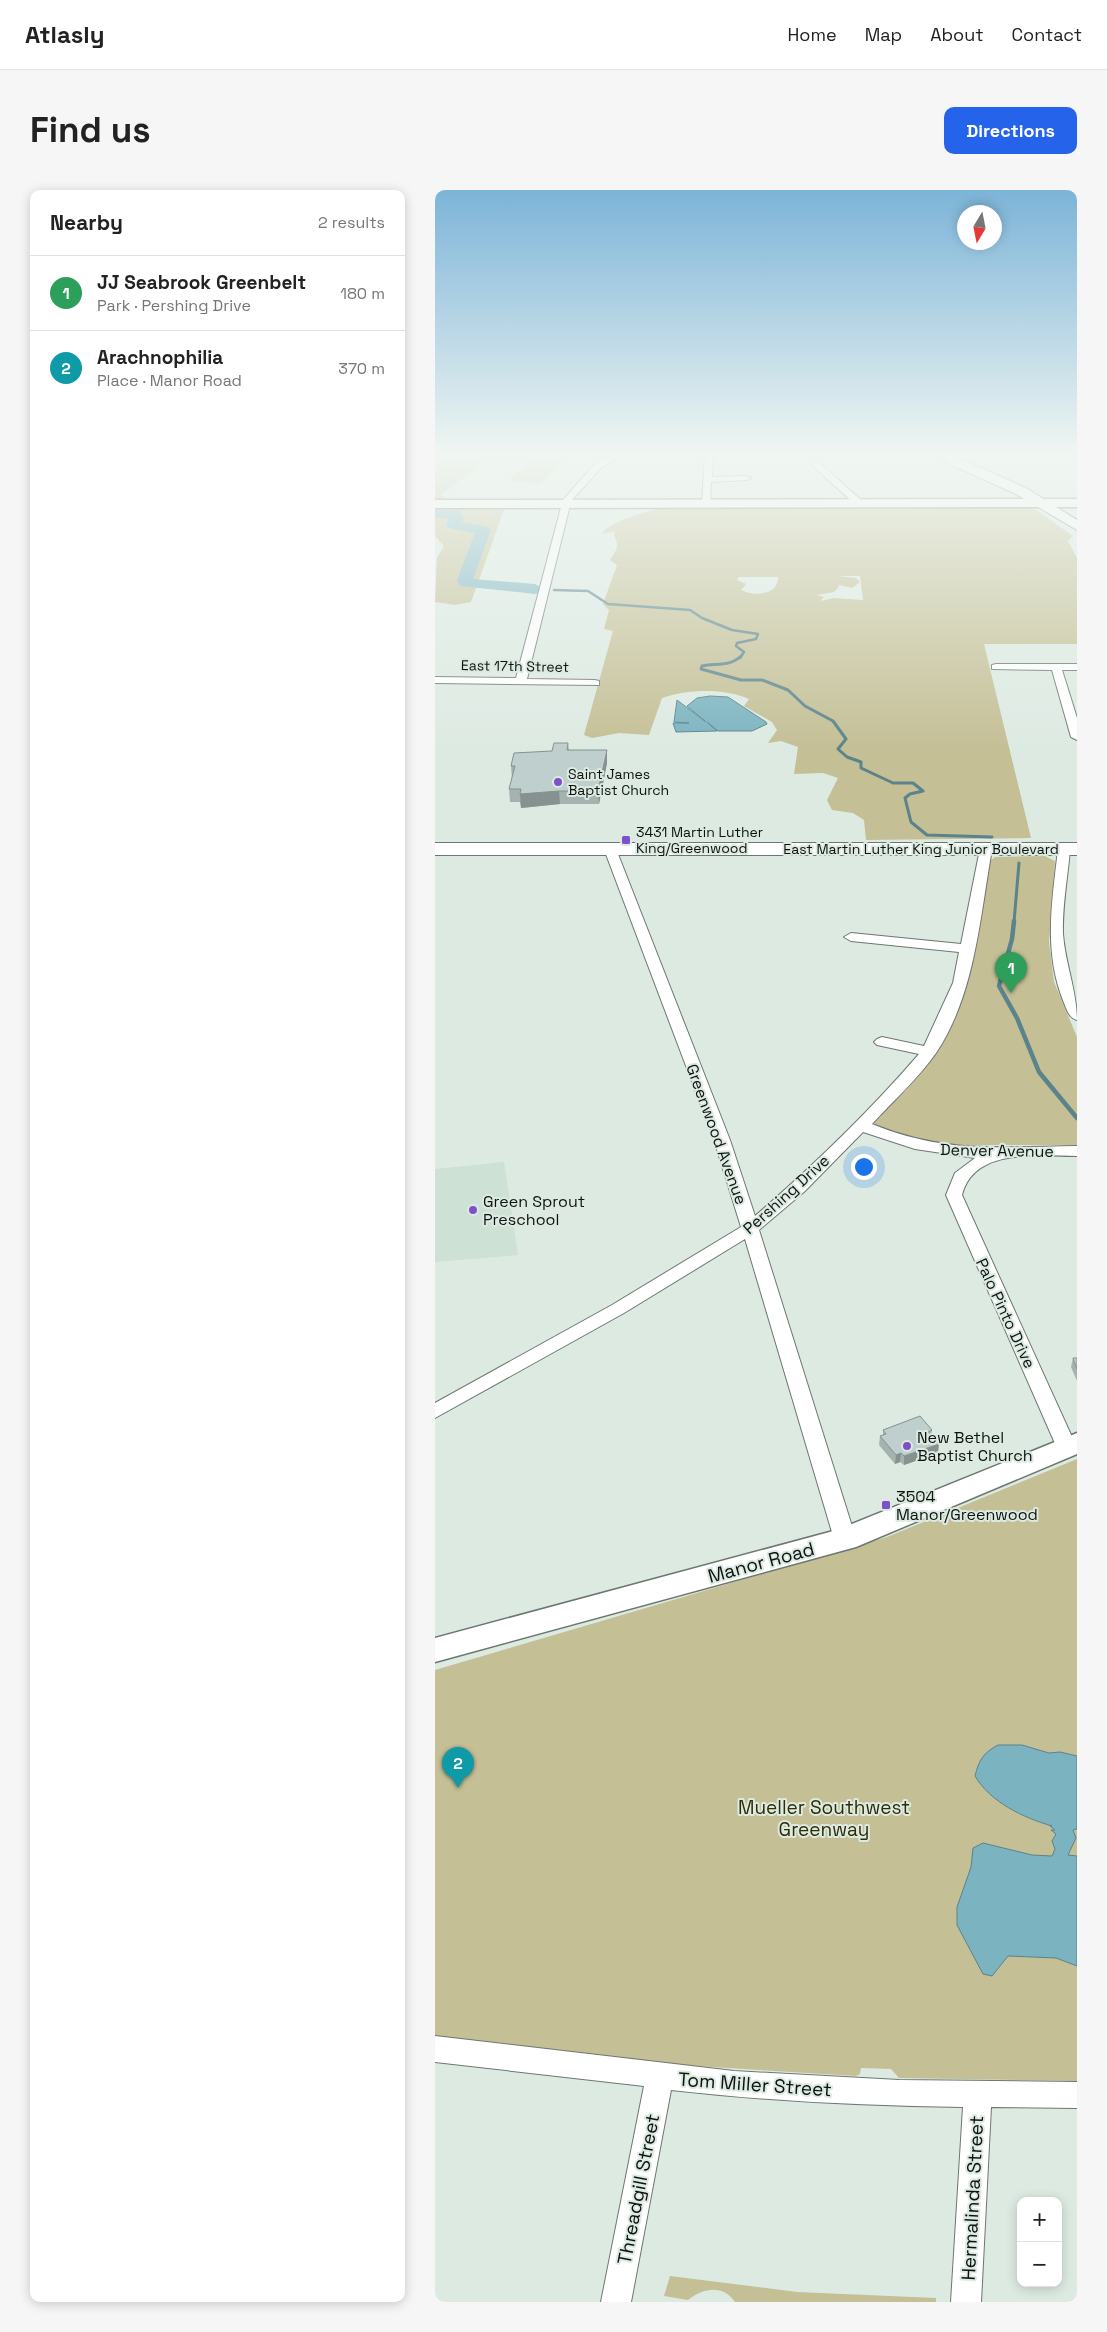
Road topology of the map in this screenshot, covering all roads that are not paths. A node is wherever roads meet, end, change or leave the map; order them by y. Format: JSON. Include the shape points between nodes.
{"nodes":[{"id":1,"x":554,"y":553,"type":"edge"},
{"id":2,"x":996,"y":667,"type":"dead end"},
{"id":3,"x":1055,"y":667,"type":"junction"},
{"id":4,"x":1077,"y":667,"type":"edge"},
{"id":5,"x":435,"y":680,"type":"edge"},
{"id":6,"x":521,"y":681,"type":"junction"},
{"id":7,"x":595,"y":683,"type":"dead end"},
{"id":8,"x":1077,"y":737,"type":"edge"},
{"id":9,"x":435,"y":849,"type":"edge"},
{"id":10,"x":610,"y":849,"type":"junction"},
{"id":11,"x":986,"y":849,"type":"junction"},
{"id":12,"x":1071,"y":849,"type":"edge"},
{"id":13,"x":851,"y":937,"type":"dead end"},
{"id":14,"x":967,"y":949,"type":"junction"},
{"id":15,"x":1077,"y":1016,"type":"edge"},
{"id":16,"x":882,"y":1042,"type":"dead end"},
{"id":17,"x":929,"y":1052,"type":"junction"},
{"id":18,"x":861,"y":1125,"type":"junction"},
{"id":19,"x":924,"y":1147,"type":"junction"},
{"id":20,"x":1077,"y":1151,"type":"edge"},
{"id":21,"x":1012,"y":1152,"type":"junction"},
{"id":22,"x":959,"y":1177,"type":"junction"},
{"id":23,"x":739,"y":1192,"type":"junction"},
{"id":24,"x":781,"y":1204,"type":"junction"},
{"id":25,"x":751,"y":1228,"type":"junction"},
{"id":26,"x":435,"y":1411,"type":"edge"},
{"id":27,"x":1072,"y":1446,"type":"edge"},
{"id":28,"x":845,"y":1539,"type":"junction"},
{"id":29,"x":435,"y":1650,"type":"edge"},
{"id":30,"x":435,"y":2049,"type":"edge"},
{"id":31,"x":660,"y":2077,"type":"junction"},
{"id":32,"x":977,"y":2094,"type":"junction"},
{"id":33,"x":1077,"y":2095,"type":"edge"},
{"id":34,"x":616,"y":2302,"type":"edge"},
{"id":35,"x":966,"y":2302,"type":"edge"}],
"edges":[{"from":1,"to":6,"type":"street"},
{"from":2,"to":3,"type":"street"},
{"from":3,"to":4,"type":"street"},
{"from":3,"to":8,"type":"street"},
{"from":5,"to":6,"type":"street","name":"East 17th Street"},
{"from":6,"to":7,"type":"street","name":"East 17th Street"},
{"from":9,"to":10,"type":"main road","name":"East Martin Luther King Junior Boulevard"},
{"from":10,"to":11,"type":"main road","name":"East Martin Luther King Junior Boulevard"},
{"from":10,"to":23,"type":"street","name":"Greenwood Avenue"},
{"from":11,"to":12,"type":"main road","name":"East Martin Luther King Junior Boulevard"},
{"from":11,"to":14,"type":"street","name":"Pershing Drive"},
{"from":12,"to":15,"type":"street","via":[[1056,933],[1064,985]]},
{"from":13,"to":14,"type":"street"},
{"from":14,"to":17,"type":"street","name":"Pershing Drive","via":[[960,983]]},
{"from":16,"to":17,"type":"street"},
{"from":17,"to":18,"type":"street","name":"Pershing Drive"},
{"from":18,"to":19,"type":"street","name":"Denver Avenue"},
{"from":18,"to":24,"type":"street","name":"Pershing Drive"},
{"from":19,"to":21,"type":"street","name":"Denver Avenue"},
{"from":19,"to":22,"type":"street","via":[[951,1162]]},
{"from":20,"to":21,"type":"street","name":"Denver Avenue"},
{"from":21,"to":22,"type":"street","via":[[973,1164]]},
{"from":22,"to":27,"type":"street","name":"Palo Pinto Drive","via":[[954,1195],[957,1205]]},
{"from":23,"to":24,"type":"street","via":[[756,1204]]},
{"from":23,"to":25,"type":"street","name":"Greenwood Avenue"},
{"from":24,"to":25,"type":"street","name":"Pershing Drive"},
{"from":25,"to":26,"type":"street","name":"Pershing Drive","via":[[618,1309]]},
{"from":25,"to":28,"type":"street","name":"Greenwood Avenue"},
{"from":27,"to":28,"type":"street","name":"Manor Road"},
{"from":28,"to":29,"type":"street","name":"Manor Road"},
{"from":30,"to":31,"type":"street","name":"Tom Miller Street"},
{"from":31,"to":32,"type":"street","name":"Tom Miller Street","via":[[807,2088]]},
{"from":31,"to":34,"type":"street","name":"Threadgill Street"},
{"from":32,"to":33,"type":"street","name":"Tom Miller Street"},
{"from":32,"to":35,"type":"street","name":"Hermalinda Street"}]}
